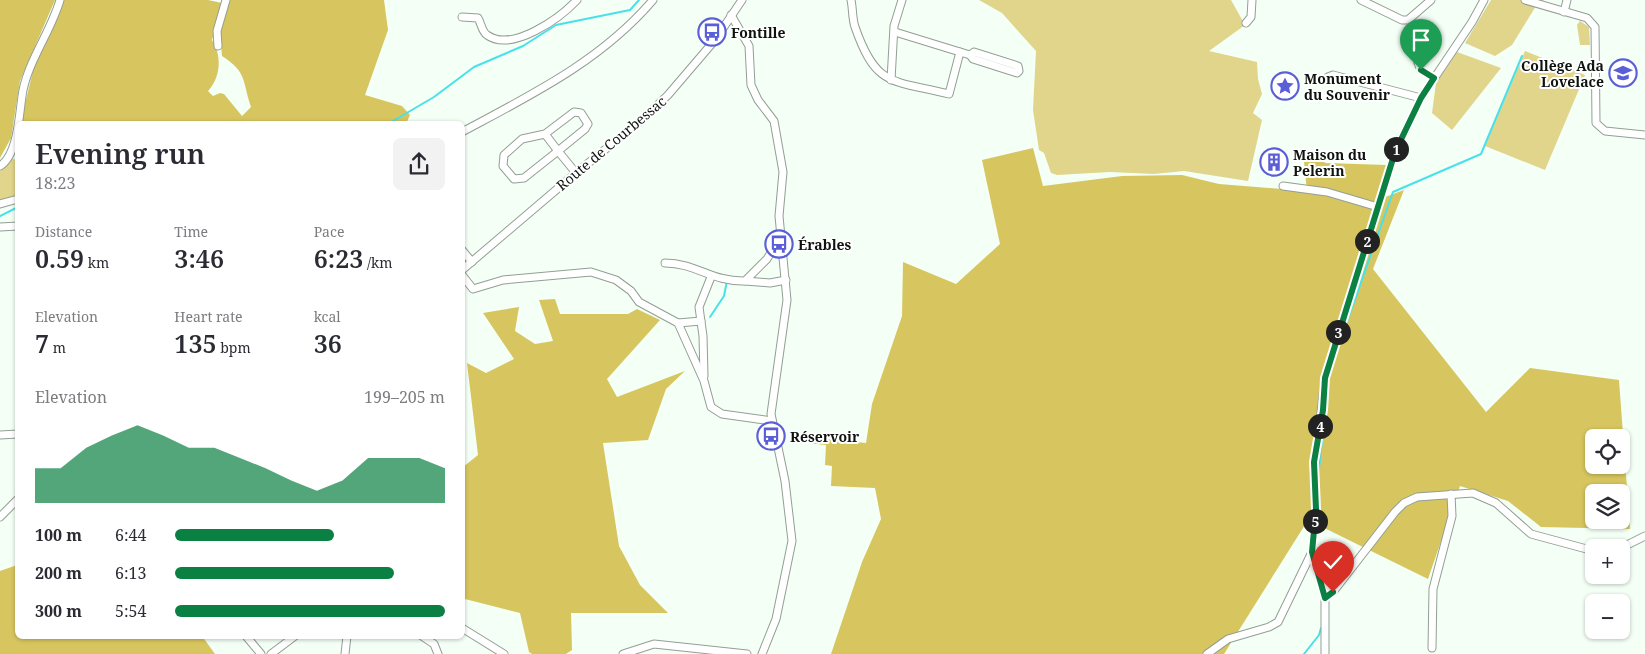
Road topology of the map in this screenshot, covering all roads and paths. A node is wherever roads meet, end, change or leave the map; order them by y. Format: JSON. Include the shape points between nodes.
{"nodes":[{"id":1,"x":60,"y":0,"type":"edge"},
{"id":2,"x":226,"y":0,"type":"edge"},
{"id":3,"x":578,"y":0,"type":"edge"},
{"id":4,"x":653,"y":0,"type":"edge"},
{"id":5,"x":742,"y":0,"type":"edge"},
{"id":6,"x":850,"y":0,"type":"edge"},
{"id":7,"x":902,"y":0,"type":"edge"},
{"id":8,"x":1252,"y":0,"type":"edge"},
{"id":9,"x":1361,"y":0,"type":"edge"},
{"id":10,"x":1431,"y":0,"type":"edge"},
{"id":11,"x":1484,"y":0,"type":"edge"},
{"id":12,"x":1525,"y":0,"type":"edge"},
{"id":13,"x":1567,"y":0,"type":"edge"},
{"id":14,"x":1564,"y":12,"type":"junction"},
{"id":15,"x":732,"y":15,"type":"junction"},
{"id":16,"x":462,"y":17,"type":"dead end"},
{"id":17,"x":1246,"y":23,"type":"dead end"},
{"id":18,"x":895,"y":32,"type":"junction"},
{"id":19,"x":218,"y":46,"type":"dead end"},
{"id":20,"x":1432,"y":46,"type":"dead end"},
{"id":21,"x":960,"y":52,"type":"junction"},
{"id":22,"x":970,"y":55,"type":"junction"},
{"id":23,"x":1330,"y":76,"type":"dead end"},
{"id":24,"x":1434,"y":78,"type":"junction"},
{"id":25,"x":891,"y":80,"type":"junction"},
{"id":26,"x":1421,"y":98,"type":"junction"},
{"id":27,"x":18,"y":121,"type":"edge"},
{"id":28,"x":465,"y":130,"type":"edge"},
{"id":29,"x":545,"y":134,"type":"junction"},
{"id":30,"x":1645,"y":135,"type":"edge"},
{"id":31,"x":15,"y":137,"type":"edge"},
{"id":32,"x":558,"y":151,"type":"junction"},
{"id":33,"x":0,"y":166,"type":"edge"},
{"id":34,"x":576,"y":173,"type":"junction"},
{"id":35,"x":1283,"y":186,"type":"dead end"},
{"id":36,"x":15,"y":200,"type":"edge"},
{"id":37,"x":0,"y":204,"type":"edge"},
{"id":38,"x":1378,"y":207,"type":"junction"},
{"id":39,"x":15,"y":226,"type":"edge"},
{"id":40,"x":0,"y":227,"type":"edge"},
{"id":41,"x":780,"y":238,"type":"junction"},
{"id":42,"x":465,"y":254,"type":"edge"},
{"id":43,"x":472,"y":262,"type":"junction"},
{"id":44,"x":665,"y":263,"type":"dead end"},
{"id":45,"x":465,"y":268,"type":"edge"},
{"id":46,"x":711,"y":277,"type":"junction"},
{"id":47,"x":465,"y":279,"type":"edge"},
{"id":48,"x":786,"y":280,"type":"junction"},
{"id":49,"x":745,"y":281,"type":"junction"},
{"id":50,"x":701,"y":321,"type":"junction"},
{"id":51,"x":678,"y":324,"type":"junction"},
{"id":52,"x":704,"y":381,"type":"junction"},
{"id":53,"x":772,"y":421,"type":"junction"},
{"id":54,"x":15,"y":434,"type":"edge"},
{"id":55,"x":0,"y":435,"type":"edge"},
{"id":56,"x":1451,"y":494,"type":"junction"},
{"id":57,"x":15,"y":502,"type":"edge"},
{"id":58,"x":0,"y":517,"type":"edge"},
{"id":59,"x":1645,"y":536,"type":"edge"},
{"id":60,"x":1630,"y":544,"type":"edge"},
{"id":61,"x":1585,"y":549,"type":"edge"},
{"id":62,"x":1312,"y":552,"type":"junction"},
{"id":63,"x":1325,"y":598,"type":"junction"},
{"id":64,"x":465,"y":630,"type":"edge"},
{"id":65,"x":248,"y":639,"type":"edge"},
{"id":66,"x":291,"y":639,"type":"edge"},
{"id":67,"x":347,"y":639,"type":"edge"},
{"id":68,"x":426,"y":639,"type":"edge"},
{"id":69,"x":1432,"y":648,"type":"dead end"},
{"id":70,"x":261,"y":654,"type":"edge"},
{"id":71,"x":271,"y":654,"type":"edge"},
{"id":72,"x":345,"y":654,"type":"edge"},
{"id":73,"x":438,"y":654,"type":"edge"},
{"id":74,"x":504,"y":654,"type":"edge"},
{"id":75,"x":623,"y":654,"type":"edge"},
{"id":76,"x":747,"y":654,"type":"edge"},
{"id":77,"x":762,"y":654,"type":"edge"},
{"id":78,"x":1207,"y":654,"type":"edge"},
{"id":79,"x":1325,"y":654,"type":"edge"}],
"edges":[{"from":1,"to":27,"type":"street","via":[[27,73]]},
{"from":2,"to":19,"type":"street","via":[[217,31]]},
{"from":3,"to":16,"type":"street","via":[[544,28],[528,35],[499,40],[484,33],[478,18]]},
{"from":4,"to":28,"type":"street","via":[[620,36],[586,62]]},
{"from":5,"to":15,"type":"street","name":"Route de Courbessac"},
{"from":6,"to":25,"type":"street","via":[[852,16],[867,58],[878,72]]},
{"from":7,"to":18,"type":"street"},
{"from":8,"to":17,"type":"street","via":[[1251,17]]},
{"from":9,"to":10,"type":"street","via":[[1408,20]]},
{"from":11,"to":24,"type":"street"},
{"from":12,"to":14,"type":"street"},
{"from":13,"to":14,"type":"street"},
{"from":14,"to":30,"type":"street","via":[[1587,18],[1595,27],[1596,123],[1599,128]]},
{"from":15,"to":34,"type":"street","name":"Route de Courbessac","via":[[668,95]]},
{"from":15,"to":41,"type":"street","via":[[749,46],[751,85],[774,121],[783,172]]},
{"from":18,"to":21,"type":"street"},
{"from":18,"to":25,"type":"street"},
{"from":20,"to":24,"type":"street","via":[[1418,63],[1421,70]]},
{"from":21,"to":22,"type":"street"},
{"from":21,"to":25,"type":"street","via":[[949,94]]},
{"from":22,"to":22,"type":"street","via":[[973,59],[1019,71],[1018,66],[974,52]]},
{"from":23,"to":26,"type":"street"},
{"from":24,"to":26,"type":"street"},
{"from":26,"to":38,"type":"street","via":[[1395,152]]},
{"from":29,"to":32,"type":"street"},
{"from":29,"to":32,"type":"street","via":[[574,112],[581,112],[588,124],[586,129]]},
{"from":29,"to":32,"type":"street","via":[[522,139],[504,155],[503,166],[509,174],[514,178],[524,178]]},
{"from":31,"to":33,"type":"street","via":[[13,148]]},
{"from":32,"to":34,"type":"street"},
{"from":34,"to":43,"type":"street","name":"Route de Courbessac"},
{"from":35,"to":38,"type":"street","via":[[1327,192]]},
{"from":36,"to":37,"type":"street"},
{"from":38,"to":62,"type":"street","via":[[1325,378],[1314,462],[1316,509]]},
{"from":39,"to":40,"type":"street"},
{"from":41,"to":48,"type":"street"},
{"from":41,"to":49,"type":"street","via":[[767,259]]},
{"from":42,"to":43,"type":"street"},
{"from":43,"to":45,"type":"street","name":"Route de Courbessac"},
{"from":44,"to":46,"type":"street","via":[[693,267]]},
{"from":46,"to":49,"type":"street","via":[[729,282]]},
{"from":46,"to":50,"type":"street","via":[[699,307]]},
{"from":47,"to":51,"type":"street","via":[[473,289],[503,280],[591,272],[616,280],[639,302]]},
{"from":48,"to":49,"type":"street","via":[[770,283]]},
{"from":48,"to":53,"type":"street","via":[[787,300]]},
{"from":50,"to":51,"type":"street"},
{"from":50,"to":52,"type":"street"},
{"from":51,"to":52,"type":"street"},
{"from":52,"to":53,"type":"street","via":[[711,407],[722,414]]},
{"from":53,"to":77,"type":"street","via":[[785,480],[792,540],[776,619]]},
{"from":54,"to":55,"type":"street"},
{"from":56,"to":61,"type":"street","via":[[1484,496],[1531,534]]},
{"from":56,"to":63,"type":"street","via":[[1417,497],[1404,504]]},
{"from":56,"to":69,"type":"street","via":[[1452,516],[1433,589]]},
{"from":57,"to":58,"type":"street"},
{"from":59,"to":60,"type":"street"},
{"from":62,"to":63,"type":"street"},
{"from":62,"to":78,"type":"street","via":[[1278,622],[1228,638]]},
{"from":63,"to":79,"type":"street"},
{"from":64,"to":74,"type":"street"},
{"from":65,"to":70,"type":"street"},
{"from":66,"to":71,"type":"street"},
{"from":67,"to":72,"type":"street"},
{"from":68,"to":73,"type":"street","via":[[434,644]]},
{"from":75,"to":76,"type":"street","via":[[654,644]]}]}
